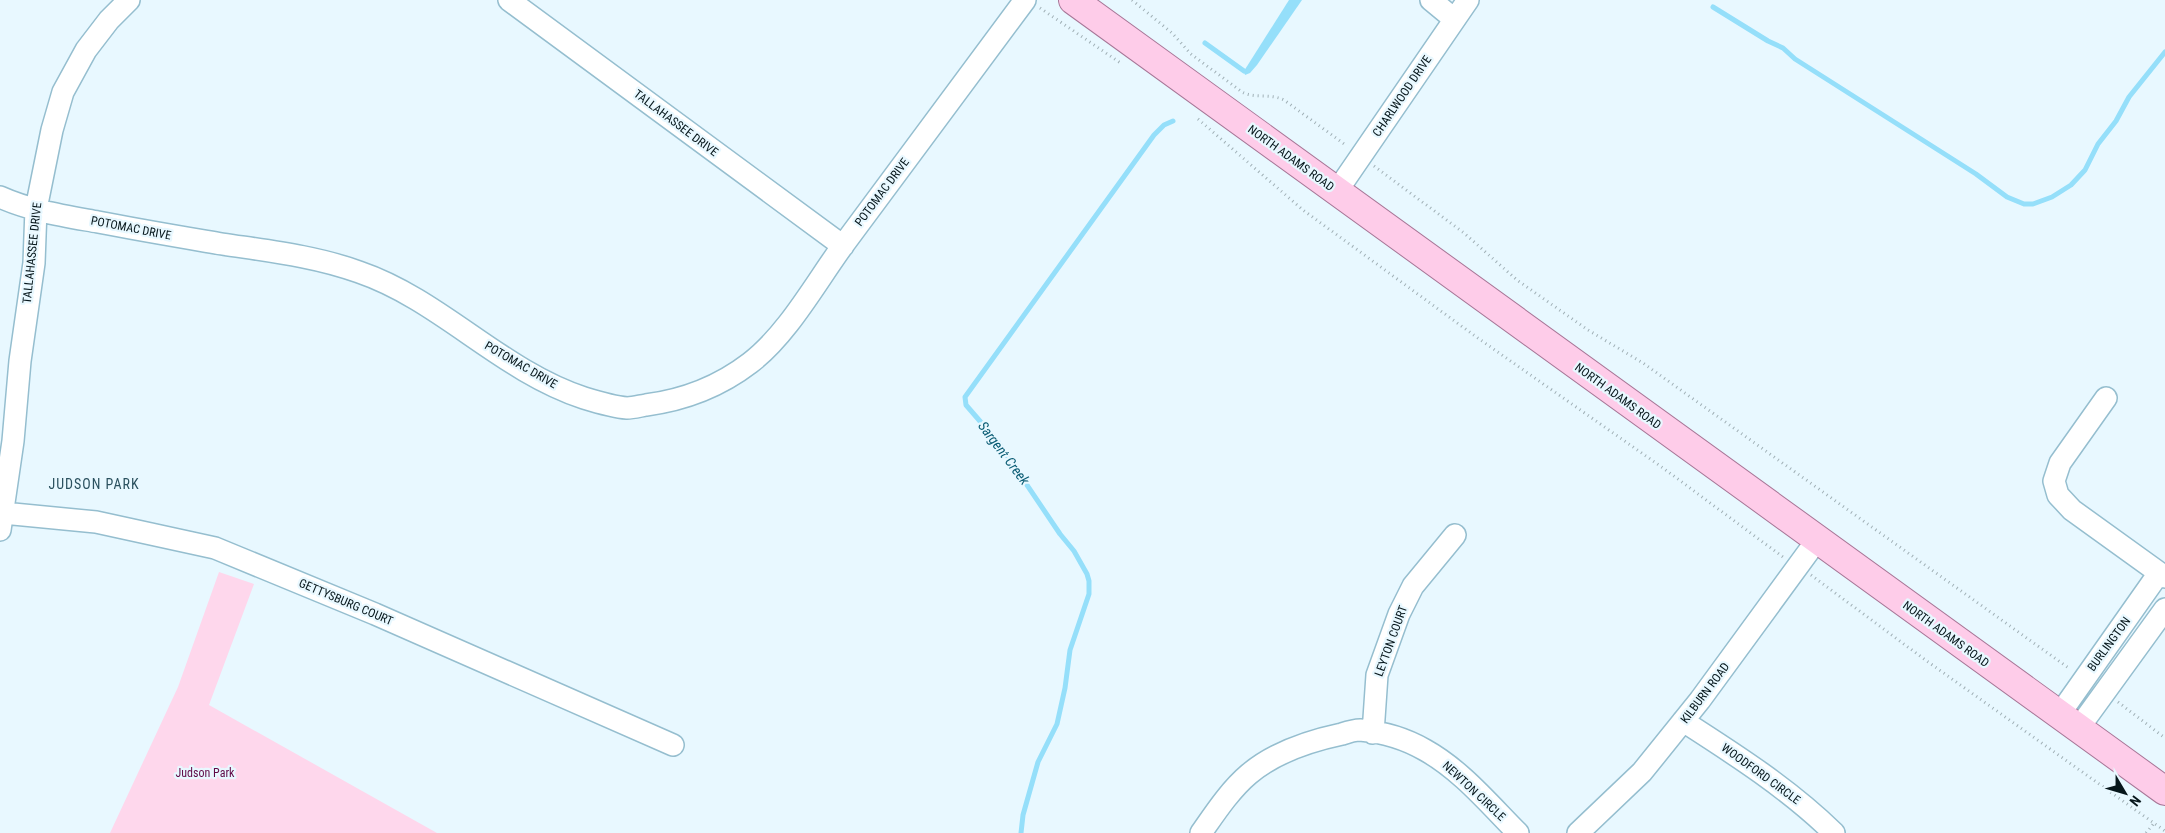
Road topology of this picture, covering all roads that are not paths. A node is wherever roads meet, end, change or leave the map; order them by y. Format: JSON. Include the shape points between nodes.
{"nodes":[{"id":1,"x":129,"y":0,"type":"edge"},
{"id":2,"x":509,"y":0,"type":"edge"},
{"id":3,"x":1025,"y":0,"type":"edge"},
{"id":4,"x":1073,"y":0,"type":"edge"},
{"id":5,"x":1431,"y":0,"type":"edge"},
{"id":6,"x":1468,"y":0,"type":"edge"},
{"id":7,"x":1454,"y":19,"type":"junction"},
{"id":8,"x":1337,"y":191,"type":"junction"},
{"id":9,"x":0,"y":197,"type":"edge"},
{"id":10,"x":36,"y":209,"type":"junction"},
{"id":11,"x":843,"y":246,"type":"junction"},
{"id":12,"x":2106,"y":398,"type":"dead end"},
{"id":13,"x":1,"y":522,"type":"edge"},
{"id":14,"x":1455,"y":535,"type":"dead end"},
{"id":15,"x":1817,"y":540,"type":"junction"},
{"id":16,"x":2162,"y":575,"type":"edge"},
{"id":17,"x":2165,"y":610,"type":"edge"},
{"id":18,"x":1683,"y":721,"type":"junction"},
{"id":19,"x":2068,"y":722,"type":"junction"},
{"id":20,"x":1373,"y":732,"type":"junction"},
{"id":21,"x":673,"y":745,"type":"dead end"},
{"id":22,"x":2165,"y":791,"type":"edge"},
{"id":23,"x":1201,"y":833,"type":"edge"},
{"id":24,"x":1518,"y":833,"type":"edge"},
{"id":25,"x":1578,"y":833,"type":"edge"},
{"id":26,"x":1834,"y":833,"type":"edge"}],
"edges":[{"from":1,"to":10,"type":"street","name":"TALLAHASSEE DRIVE","via":[[86,50],[63,92]]},
{"from":2,"to":11,"type":"street","name":"TALLAHASSEE DRIVE"},
{"from":3,"to":11,"type":"street","name":"POTOMAC DRIVE"},
{"from":4,"to":8,"type":"main road","name":"NORTH ADAMS ROAD"},
{"from":5,"to":7,"type":"street"},
{"from":6,"to":7,"type":"street","name":"CHARLWOOD DRIVE"},
{"from":7,"to":8,"type":"street","name":"CHARLWOOD DRIVE"},
{"from":8,"to":15,"type":"main road","name":"NORTH ADAMS ROAD"},
{"from":9,"to":10,"type":"street","name":"POTOMAC DRIVE"},
{"from":10,"to":11,"type":"street","name":"POTOMAC DRIVE","via":[[177,237],[313,259],[359,272],[400,289],[547,383],[585,398],[629,408],[671,402],[694,394],[750,363],[774,342]]},
{"from":10,"to":13,"type":"street","name":"TALLAHASSEE DRIVE","via":[[34,263],[20,361],[14,441]]},
{"from":12,"to":16,"type":"street","via":[[2060,463],[2054,481],[2058,495],[2072,510]]},
{"from":13,"to":21,"type":"street","name":"GETTYSBURG COURT","via":[[96,522],[215,548],[375,614]]},
{"from":14,"to":20,"type":"street","name":"LEYTON COURT","via":[[1414,586],[1399,614],[1377,675]]},
{"from":15,"to":18,"type":"street","name":"KILBURN ROAD"},
{"from":15,"to":19,"type":"main road","name":"NORTH ADAMS ROAD"},
{"from":16,"to":19,"type":"street","name":"BURLINGTON"},
{"from":17,"to":19,"type":"street","name":"BURLINGTON"},
{"from":18,"to":25,"type":"street","name":"KILBURN ROAD","via":[[1642,772]]},
{"from":18,"to":26,"type":"street","name":"WOODFORD CIRCLE","via":[[1779,786]]},
{"from":19,"to":22,"type":"main road","name":"NORTH ADAMS ROAD"},
{"from":20,"to":23,"type":"street","name":"NEWTON CIRCLE","via":[[1359,730],[1324,737],[1289,749],[1248,774]]},
{"from":20,"to":24,"type":"street","name":"NEWTON CIRCLE","via":[[1397,737],[1425,749],[1448,765]]}]}
